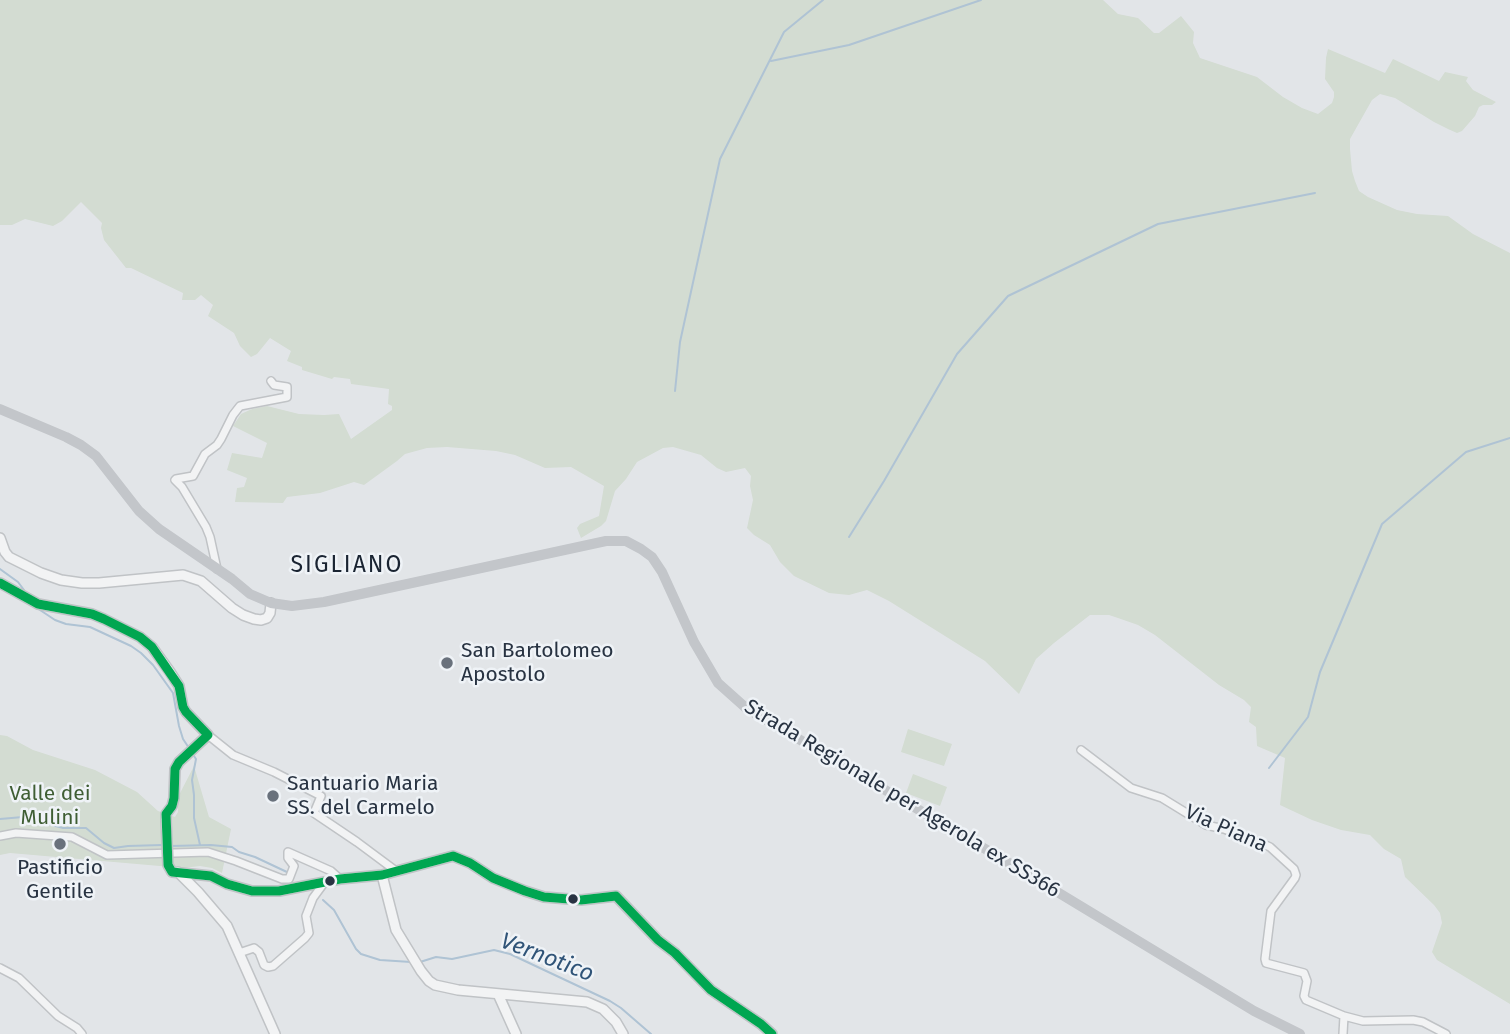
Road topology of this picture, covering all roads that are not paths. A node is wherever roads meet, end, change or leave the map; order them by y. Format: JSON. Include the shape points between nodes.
{"nodes":[{"id":1,"x":271,"y":381,"type":"dead end"},
{"id":2,"x":0,"y":408,"type":"edge"},
{"id":3,"x":0,"y":538,"type":"edge"},
{"id":4,"x":217,"y":569,"type":"junction"},
{"id":5,"x":0,"y":583,"type":"edge"},
{"id":6,"x":271,"y":603,"type":"junction"},
{"id":7,"x":204,"y":739,"type":"junction"},
{"id":8,"x":1081,"y":750,"type":"dead end"},
{"id":9,"x":0,"y":836,"type":"edge"},
{"id":10,"x":396,"y":871,"type":"junction"},
{"id":11,"x":178,"y":872,"type":"junction"},
{"id":12,"x":382,"y":875,"type":"junction"},
{"id":13,"x":204,"y":876,"type":"junction"},
{"id":14,"x":340,"y":879,"type":"junction"},
{"id":15,"x":324,"y":883,"type":"junction"},
{"id":16,"x":198,"y":892,"type":"junction"},
{"id":17,"x":239,"y":953,"type":"junction"},
{"id":18,"x":0,"y":968,"type":"edge"},
{"id":19,"x":498,"y":994,"type":"junction"},
{"id":20,"x":1344,"y":1016,"type":"junction"},
{"id":21,"x":82,"y":1034,"type":"edge"},
{"id":22,"x":275,"y":1034,"type":"edge"},
{"id":23,"x":516,"y":1034,"type":"edge"},
{"id":24,"x":623,"y":1034,"type":"edge"},
{"id":25,"x":772,"y":1034,"type":"edge"},
{"id":26,"x":1300,"y":1034,"type":"edge"},
{"id":27,"x":1343,"y":1034,"type":"edge"},
{"id":28,"x":1446,"y":1034,"type":"edge"}],
"edges":[{"from":1,"to":4,"type":"street","via":[[287,387],[287,397],[240,406],[193,476],[175,480],[206,527]]},
{"from":2,"to":4,"type":"main road","name":"Strada Regionale per Agerola ex SS366","via":[[82,445],[159,530]]},
{"from":3,"to":6,"type":"street","via":[[9,557],[61,580],[99,583],[183,575],[201,581],[232,608],[254,619],[267,618]]},
{"from":4,"to":6,"type":"main road","name":"Strada Regionale per Agerola ex SS366","via":[[250,594]]},
{"from":5,"to":7,"type":"street","via":[[38,604],[92,614],[140,637],[179,686],[183,707]]},
{"from":6,"to":26,"type":"main road","name":"Strada Regionale per Agerola ex SS366","via":[[324,602],[606,541],[626,541],[652,557],[705,664],[746,708],[1254,1011]]},
{"from":7,"to":10,"type":"street","via":[[321,796],[314,813]]},
{"from":7,"to":11,"type":"street","bridge":true,"via":[[174,769],[174,798],[166,820],[168,864],[172,872]]},
{"from":8,"to":20,"type":"street","name":"Via Piana","via":[[1131,788],[1162,798],[1206,825],[1270,847],[1294,869],[1295,878],[1271,911],[1266,962],[1304,973],[1307,1000]]},
{"from":9,"to":14,"type":"street","via":[[72,837],[107,855],[208,852],[282,879],[289,879],[294,866],[288,852]]},
{"from":10,"to":12,"type":"street"},
{"from":10,"to":25,"type":"street","via":[[453,856],[493,878],[544,897],[616,896],[711,990]]},
{"from":11,"to":13,"type":"street"},
{"from":11,"to":16,"type":"street"},
{"from":12,"to":14,"type":"street"},
{"from":12,"to":19,"type":"street","via":[[396,930],[421,971],[435,985]]},
{"from":13,"to":15,"type":"street","via":[[252,891]]},
{"from":13,"to":16,"type":"street","via":[[196,886]]},
{"from":14,"to":15,"type":"street"},
{"from":15,"to":17,"type":"street","via":[[306,916],[309,933],[272,966],[264,965],[254,948]]},
{"from":16,"to":17,"type":"street","via":[[223,920]]},
{"from":17,"to":22,"type":"street"},
{"from":18,"to":21,"type":"street","via":[[19,978]]},
{"from":19,"to":23,"type":"street"},
{"from":19,"to":24,"type":"street","via":[[587,1002],[603,1009]]},
{"from":20,"to":27,"type":"street"},
{"from":20,"to":28,"type":"street","via":[[1363,1021],[1413,1020]]}]}
